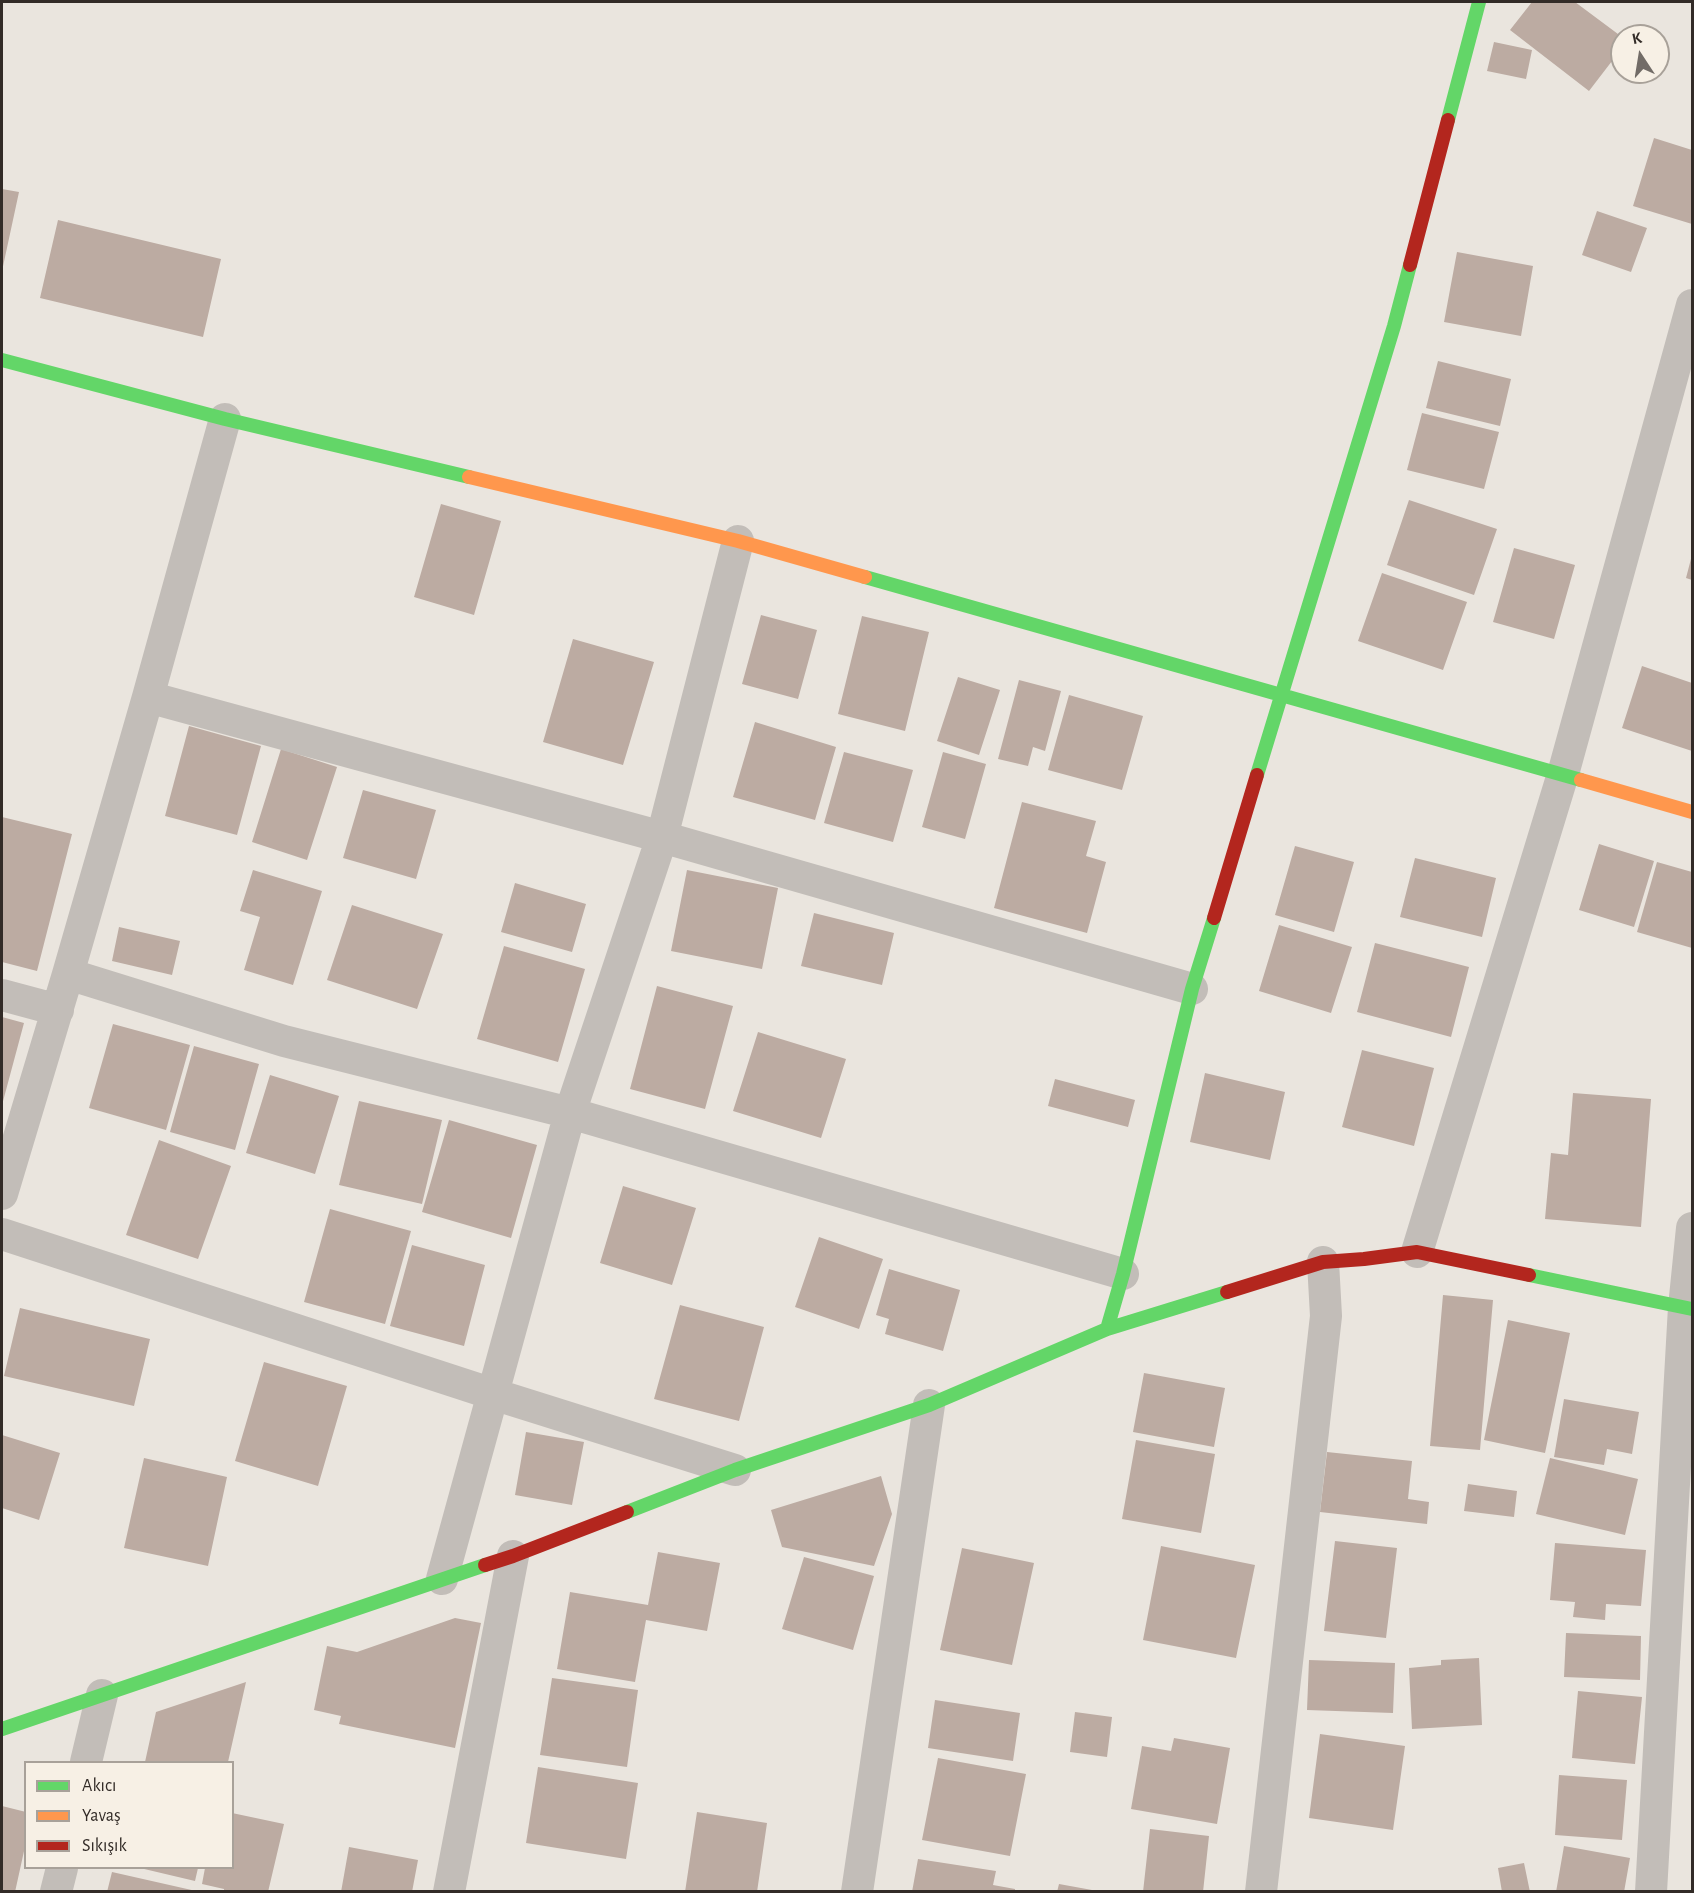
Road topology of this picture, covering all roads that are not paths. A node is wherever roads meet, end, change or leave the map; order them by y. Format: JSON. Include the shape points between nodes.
{"nodes":[{"id":1,"x":1479,"y":2,"type":"edge"},
{"id":2,"x":1692,"y":305,"type":"edge"},
{"id":3,"x":2,"y":360,"type":"edge"},
{"id":4,"x":225,"y":419,"type":"junction"},
{"id":5,"x":738,"y":541,"type":"junction"},
{"id":6,"x":1281,"y":695,"type":"junction"},
{"id":7,"x":148,"y":697,"type":"junction"},
{"id":8,"x":1563,"y":774,"type":"junction"},
{"id":9,"x":1692,"y":812,"type":"edge"},
{"id":10,"x":662,"y":837,"type":"junction"},
{"id":11,"x":68,"y":974,"type":"junction"},
{"id":12,"x":1192,"y":989,"type":"junction"},
{"id":13,"x":2,"y":995,"type":"edge"},
{"id":14,"x":58,"y":1010,"type":"junction"},
{"id":15,"x":570,"y":1113,"type":"junction"},
{"id":16,"x":2,"y":1194,"type":"edge"},
{"id":17,"x":1692,"y":1228,"type":"edge"},
{"id":18,"x":2,"y":1234,"type":"edge"},
{"id":19,"x":1417,"y":1252,"type":"junction"},
{"id":20,"x":1323,"y":1262,"type":"junction"},
{"id":21,"x":1123,"y":1274,"type":"junction"},
{"id":22,"x":1688,"y":1308,"type":"edge"},
{"id":23,"x":1107,"y":1329,"type":"junction"},
{"id":24,"x":493,"y":1394,"type":"junction"},
{"id":25,"x":929,"y":1405,"type":"junction"},
{"id":26,"x":735,"y":1470,"type":"junction"},
{"id":27,"x":513,"y":1556,"type":"junction"},
{"id":28,"x":442,"y":1579,"type":"junction"},
{"id":29,"x":102,"y":1695,"type":"junction"},
{"id":30,"x":2,"y":1730,"type":"edge"},
{"id":31,"x":86,"y":1761,"type":"edge"},
{"id":32,"x":62,"y":1869,"type":"edge"},
{"id":33,"x":56,"y":1892,"type":"edge"},
{"id":34,"x":448,"y":1892,"type":"edge"},
{"id":35,"x":856,"y":1892,"type":"edge"},
{"id":36,"x":1261,"y":1892,"type":"edge"},
{"id":37,"x":1651,"y":1892,"type":"edge"}],
"edges":[{"from":1,"to":6,"type":"street","via":[[1394,326]]},
{"from":2,"to":8,"type":"street"},
{"from":3,"to":4,"type":"street"},
{"from":4,"to":5,"type":"street"},
{"from":4,"to":7,"type":"street"},
{"from":5,"to":6,"type":"street"},
{"from":5,"to":10,"type":"street"},
{"from":6,"to":8,"type":"street"},
{"from":6,"to":12,"type":"street"},
{"from":7,"to":10,"type":"street"},
{"from":7,"to":11,"type":"street"},
{"from":8,"to":9,"type":"street"},
{"from":8,"to":19,"type":"street"},
{"from":10,"to":12,"type":"street"},
{"from":10,"to":15,"type":"street"},
{"from":11,"to":14,"type":"street"},
{"from":11,"to":15,"type":"street","via":[[284,1041]]},
{"from":12,"to":21,"type":"street"},
{"from":13,"to":14,"type":"street"},
{"from":14,"to":16,"type":"street"},
{"from":15,"to":21,"type":"street"},
{"from":15,"to":24,"type":"street"},
{"from":17,"to":22,"type":"street"},
{"from":18,"to":24,"type":"street"},
{"from":19,"to":20,"type":"street"},
{"from":19,"to":22,"type":"street"},
{"from":20,"to":23,"type":"street"},
{"from":20,"to":36,"type":"street","via":[[1326,1316]]},
{"from":21,"to":23,"type":"street"},
{"from":22,"to":37,"type":"street"},
{"from":23,"to":25,"type":"street"},
{"from":24,"to":26,"type":"street"},
{"from":24,"to":28,"type":"street"},
{"from":25,"to":26,"type":"street"},
{"from":25,"to":35,"type":"street"},
{"from":26,"to":27,"type":"street"},
{"from":27,"to":28,"type":"street"},
{"from":27,"to":34,"type":"street"},
{"from":28,"to":29,"type":"street"},
{"from":29,"to":30,"type":"street"},
{"from":29,"to":31,"type":"street"},
{"from":32,"to":33,"type":"street"}]}
